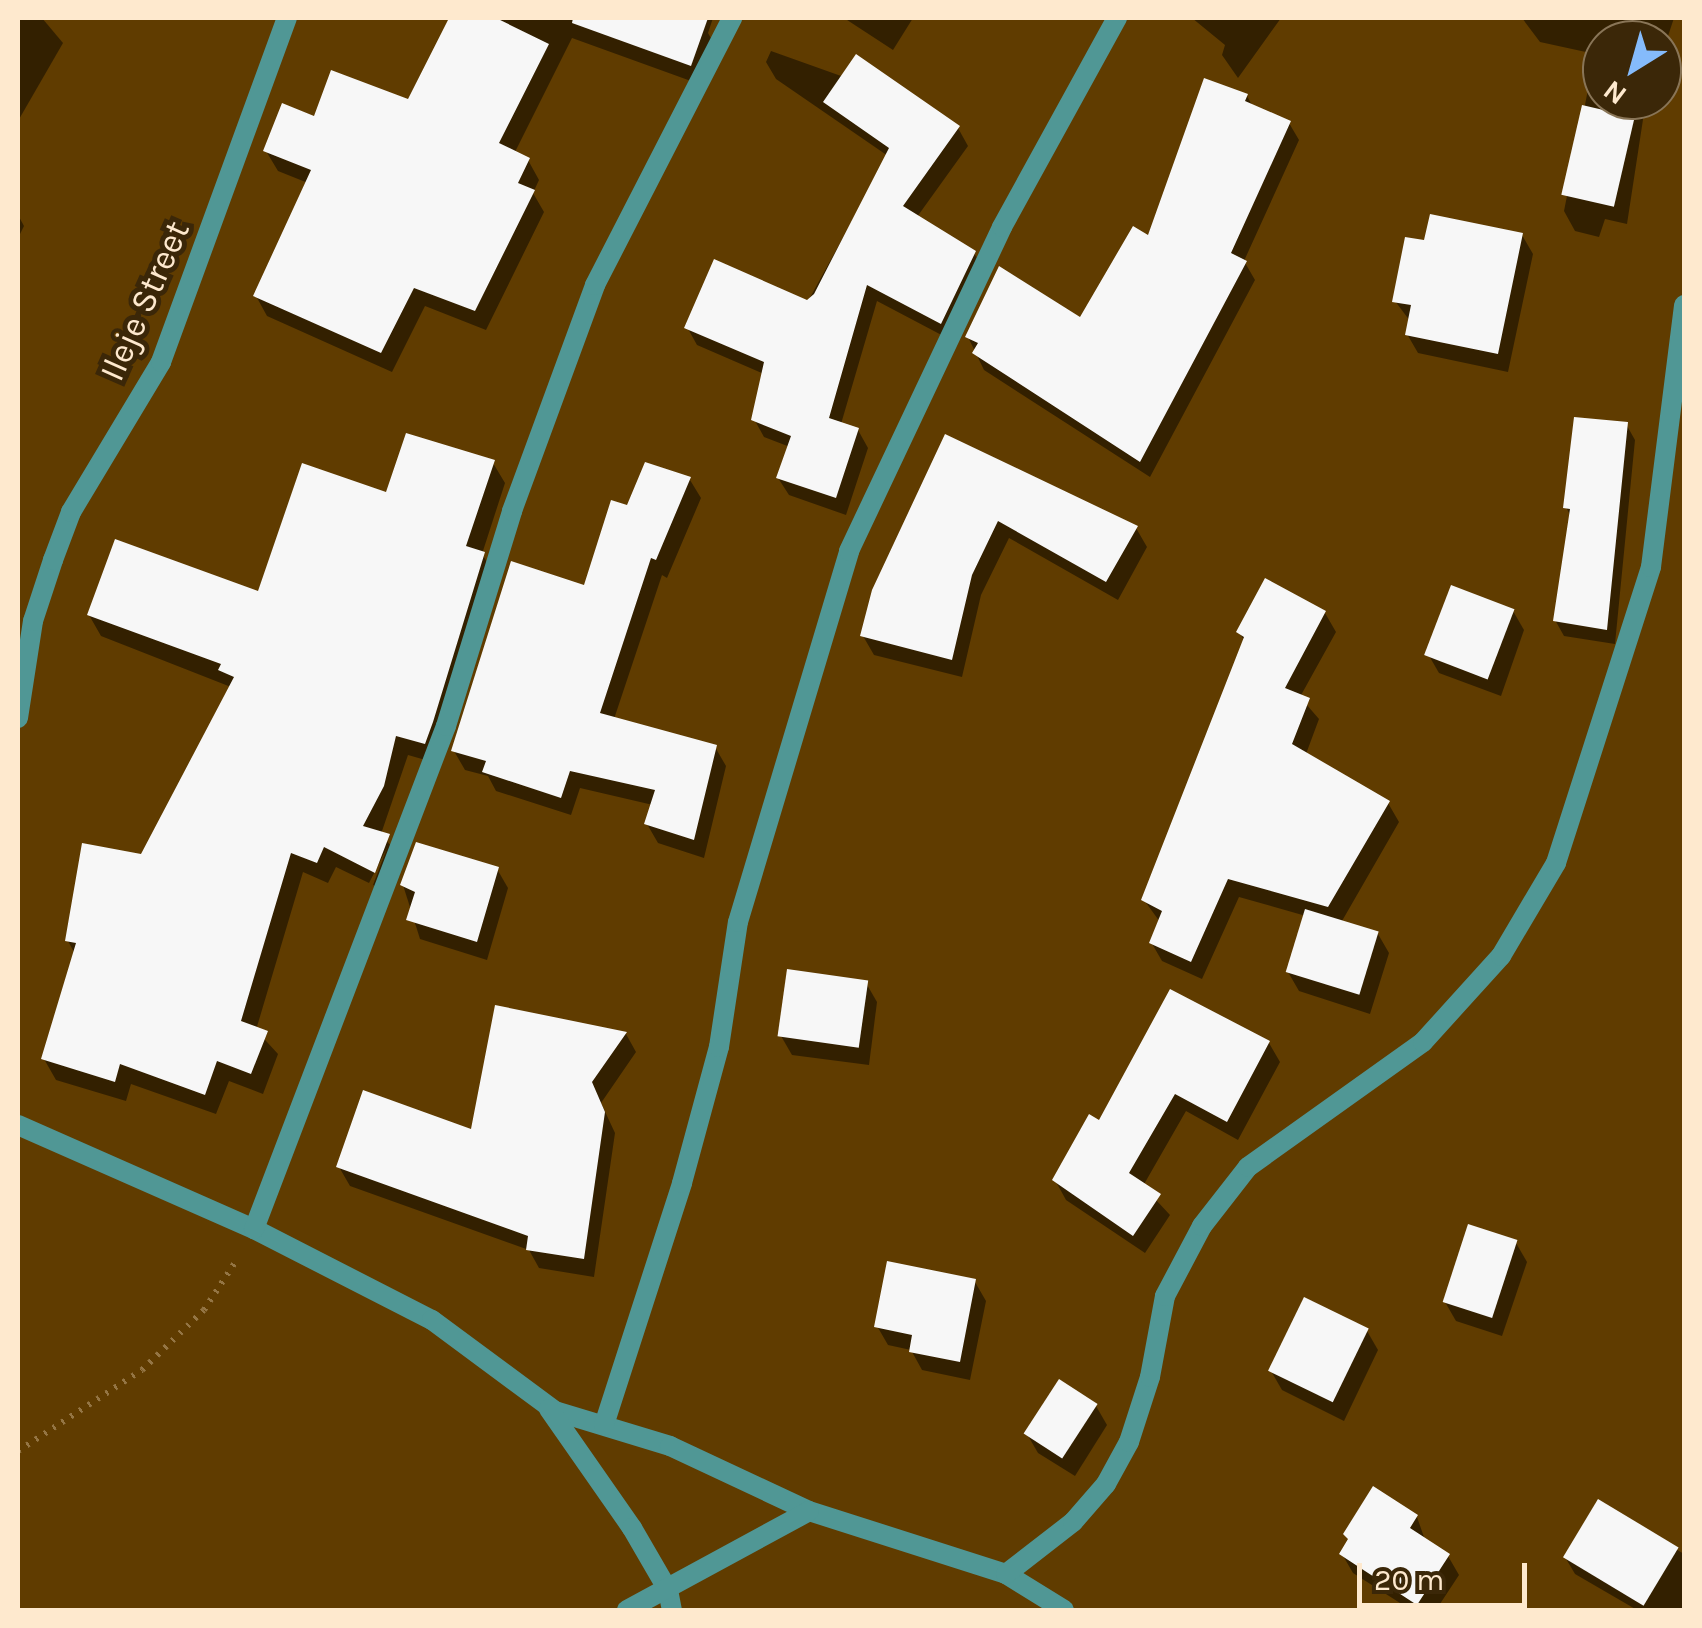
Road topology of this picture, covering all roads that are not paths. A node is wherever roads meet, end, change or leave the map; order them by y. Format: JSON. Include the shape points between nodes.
{"nodes":[{"id":1,"x":287,"y":18,"type":"edge"},
{"id":2,"x":732,"y":18,"type":"edge"},
{"id":3,"x":1117,"y":18,"type":"edge"},
{"id":4,"x":1684,"y":305,"type":"edge"},
{"id":5,"x":18,"y":718,"type":"edge"},
{"id":6,"x":18,"y":1125,"type":"edge"},
{"id":7,"x":254,"y":1228,"type":"junction"},
{"id":8,"x":548,"y":1407,"type":"junction"},
{"id":9,"x":604,"y":1426,"type":"junction"},
{"id":10,"x":809,"y":1511,"type":"junction"},
{"id":11,"x":1006,"y":1574,"type":"junction"},
{"id":12,"x":670,"y":1600,"type":"edge"},
{"id":13,"x":627,"y":1610,"type":"edge"},
{"id":14,"x":1064,"y":1610,"type":"edge"}],
"edges":[{"from":1,"to":5,"type":"street","name":"Ileje Street","via":[[162,362],[72,512],[53,560],[33,622]]},
{"from":2,"to":7,"type":"street","via":[[595,285],[512,511],[446,726]]},
{"from":3,"to":9,"type":"street","via":[[1002,227],[850,550],[738,922],[719,1047],[682,1183]]},
{"from":4,"to":11,"type":"street","via":[[1651,567],[1556,863],[1501,956],[1423,1042],[1248,1167],[1165,1296],[1150,1377],[1129,1442],[1106,1484],[1073,1522]]},
{"from":6,"to":7,"type":"street"},
{"from":7,"to":8,"type":"street","via":[[432,1320]]},
{"from":8,"to":9,"type":"street"},
{"from":8,"to":12,"type":"street"},
{"from":9,"to":10,"type":"street","via":[[714,1464]]},
{"from":10,"to":11,"type":"street"},
{"from":10,"to":12,"type":"street"},
{"from":11,"to":14,"type":"street"},
{"from":12,"to":13,"type":"street"}]}
